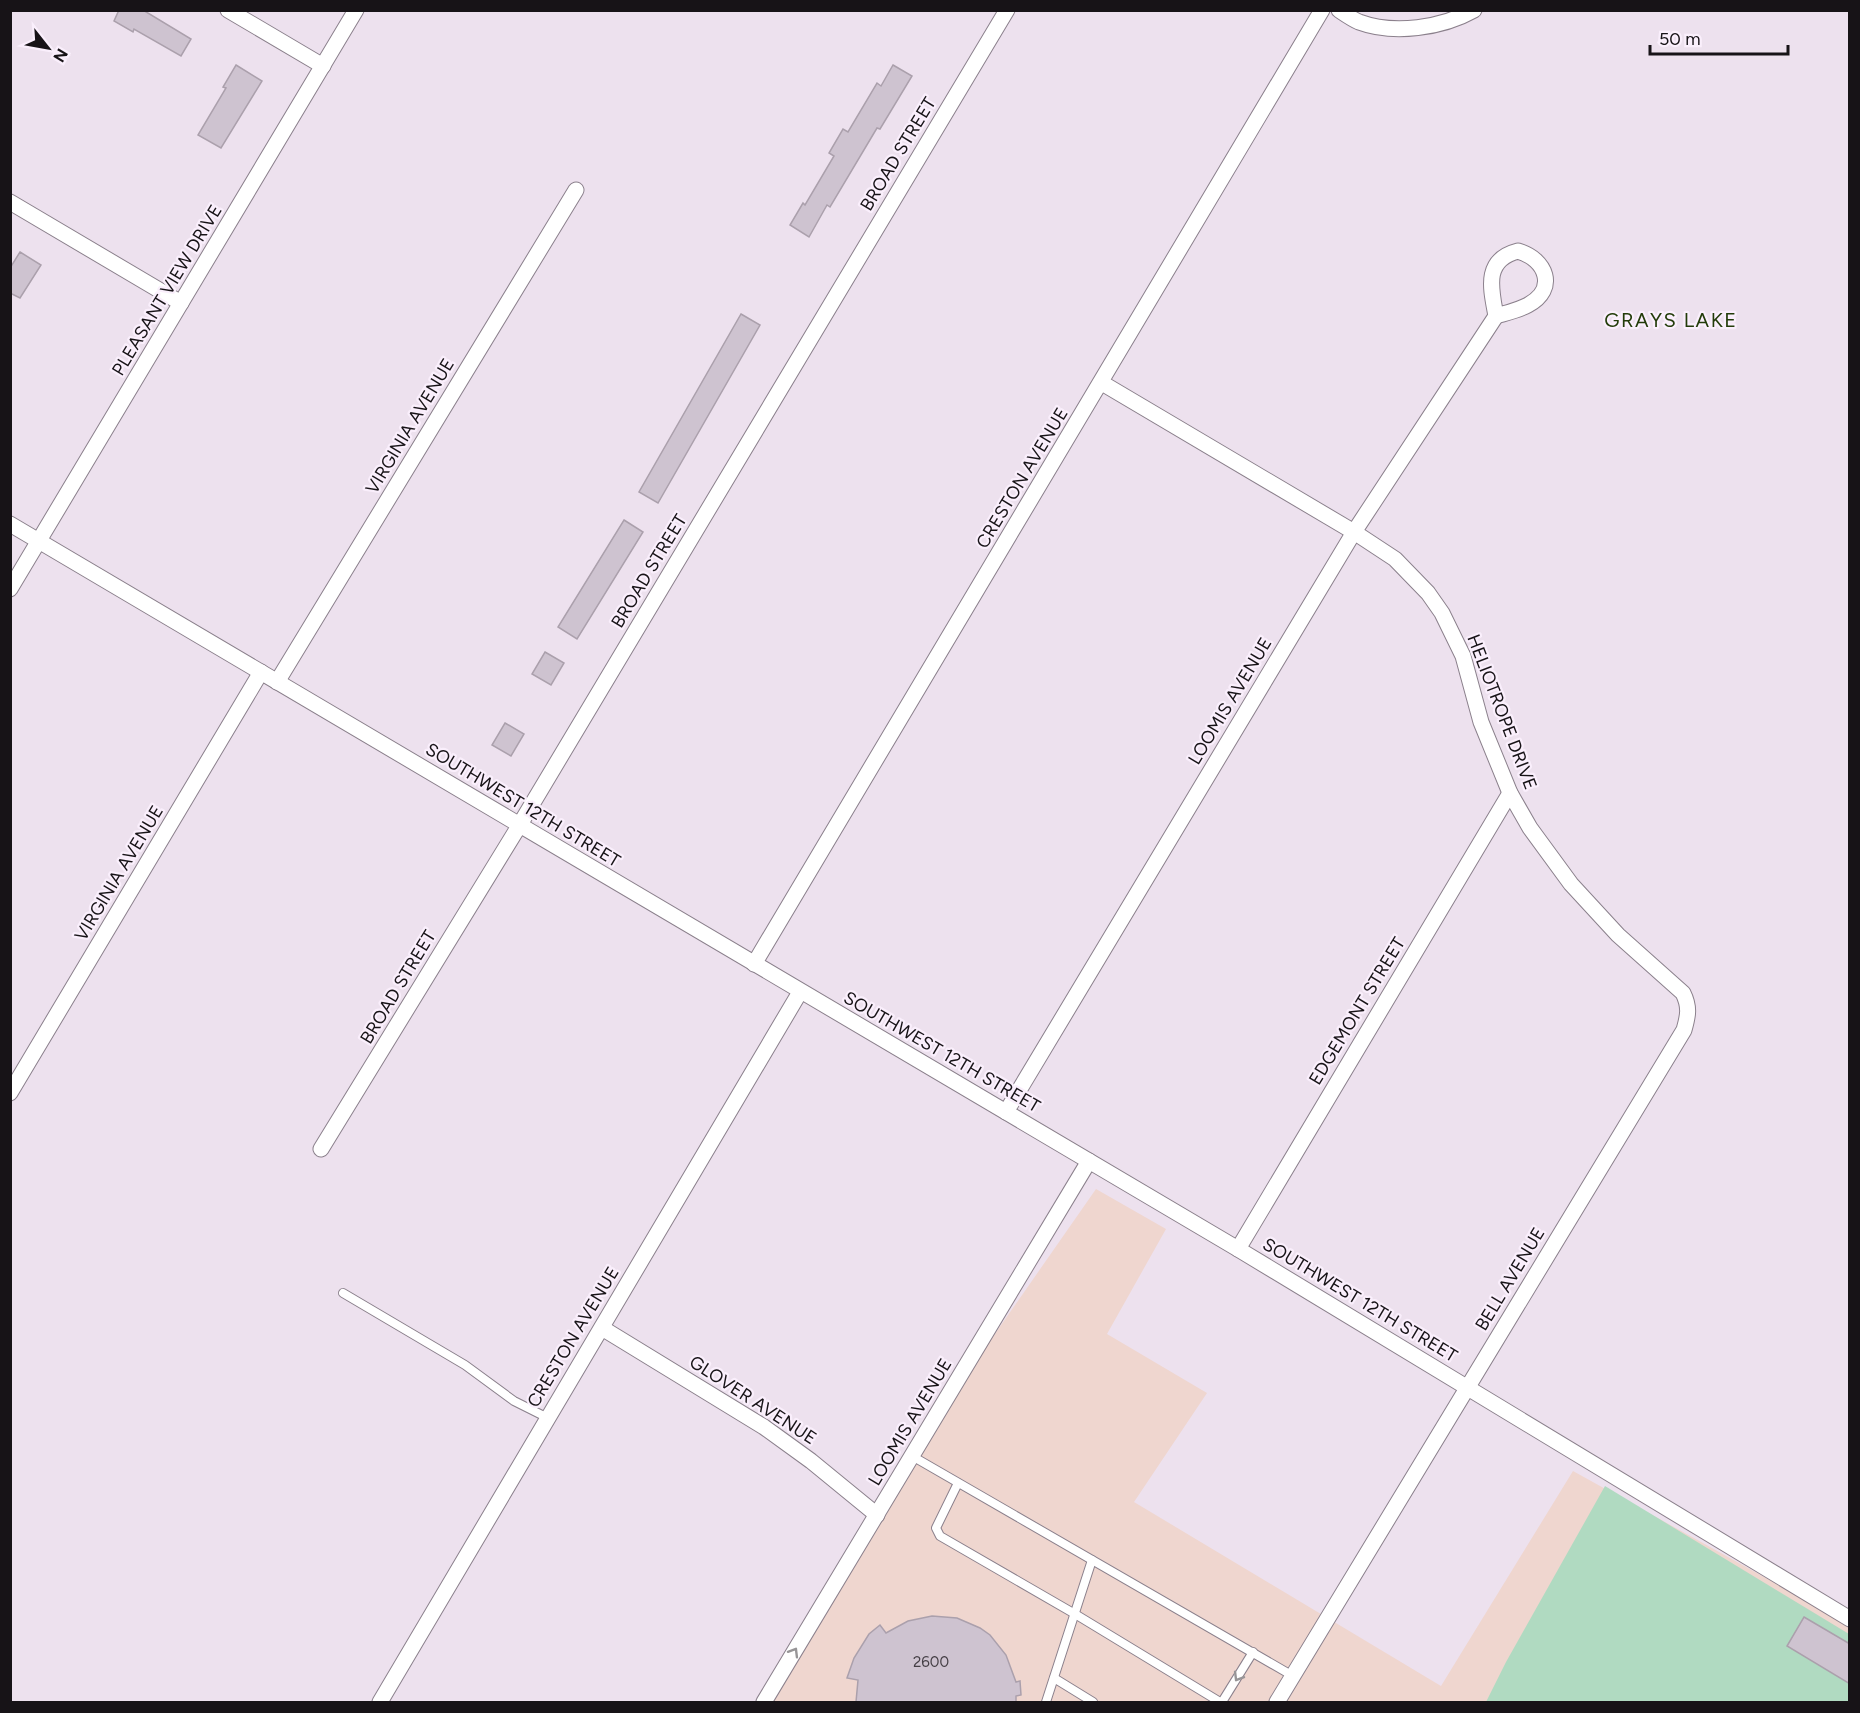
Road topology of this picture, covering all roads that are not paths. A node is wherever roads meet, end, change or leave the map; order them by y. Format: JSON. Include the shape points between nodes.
{"nodes":[{"id":1,"x":228,"y":10,"type":"edge"},
{"id":2,"x":356,"y":10,"type":"edge"},
{"id":3,"x":1007,"y":10,"type":"edge"},
{"id":4,"x":1322,"y":10,"type":"edge"},
{"id":5,"x":1339,"y":10,"type":"edge"},
{"id":6,"x":1474,"y":10,"type":"edge"},
{"id":7,"x":323,"y":66,"type":"junction"},
{"id":8,"x":576,"y":190,"type":"dead end"},
{"id":9,"x":10,"y":202,"type":"edge"},
{"id":10,"x":182,"y":303,"type":"junction"},
{"id":11,"x":1496,"y":316,"type":"junction"},
{"id":12,"x":1102,"y":383,"type":"junction"},
{"id":13,"x":10,"y":524,"type":"edge"},
{"id":14,"x":1353,"y":532,"type":"junction"},
{"id":15,"x":39,"y":541,"type":"junction"},
{"id":16,"x":10,"y":589,"type":"edge"},
{"id":17,"x":261,"y":672,"type":"junction"},
{"id":18,"x":277,"y":682,"type":"junction"},
{"id":19,"x":1510,"y":793,"type":"junction"},
{"id":20,"x":519,"y":826,"type":"junction"},
{"id":21,"x":754,"y":964,"type":"junction"},
{"id":22,"x":800,"y":992,"type":"junction"},
{"id":23,"x":1684,"y":1030,"type":"joint"},
{"id":24,"x":10,"y":1093,"type":"edge"},
{"id":25,"x":1006,"y":1113,"type":"junction"},
{"id":26,"x":321,"y":1149,"type":"dead end"},
{"id":27,"x":1089,"y":1161,"type":"junction"},
{"id":28,"x":1238,"y":1249,"type":"junction"},
{"id":29,"x":343,"y":1293,"type":"dead end"},
{"id":30,"x":602,"y":1328,"type":"junction"},
{"id":31,"x":1468,"y":1388,"type":"junction"},
{"id":32,"x":548,"y":1418,"type":"junction"},
{"id":33,"x":912,"y":1456,"type":"junction"},
{"id":34,"x":958,"y":1483,"type":"junction"},
{"id":35,"x":877,"y":1515,"type":"junction"},
{"id":36,"x":1092,"y":1560,"type":"junction"},
{"id":37,"x":1075,"y":1614,"type":"junction"},
{"id":38,"x":1850,"y":1619,"type":"edge"},
{"id":39,"x":1253,"y":1652,"type":"junction"},
{"id":40,"x":1293,"y":1676,"type":"junction"},
{"id":41,"x":1054,"y":1678,"type":"junction"},
{"id":42,"x":380,"y":1702,"type":"edge"},
{"id":43,"x":764,"y":1702,"type":"edge"},
{"id":44,"x":1046,"y":1702,"type":"edge"},
{"id":45,"x":1093,"y":1702,"type":"edge"},
{"id":46,"x":1221,"y":1702,"type":"edge"},
{"id":47,"x":1277,"y":1702,"type":"edge"}],
"edges":[{"from":1,"to":7,"type":"street"},
{"from":2,"to":7,"type":"street","name":"PLEASANT VIEW DRIVE"},
{"from":3,"to":20,"type":"street","name":"BROAD STREET"},
{"from":4,"to":12,"type":"street","name":"CRESTON AVENUE"},
{"from":5,"to":6,"type":"street","via":[[1358,21],[1390,28],[1420,27]]},
{"from":7,"to":10,"type":"street","name":"PLEASANT VIEW DRIVE"},
{"from":8,"to":18,"type":"street","name":"VIRGINIA AVENUE"},
{"from":9,"to":10,"type":"street"},
{"from":10,"to":15,"type":"street","name":"PLEASANT VIEW DRIVE"},
{"from":11,"to":11,"type":"street","via":[[1529,305],[1542,292],[1545,272],[1530,254],[1511,253],[1493,270],[1491,288]]},
{"from":11,"to":14,"type":"street","name":"LOOMIS AVENUE"},
{"from":12,"to":14,"type":"street","name":"HELIOTROPE DRIVE"},
{"from":12,"to":21,"type":"street","name":"CRESTON AVENUE"},
{"from":13,"to":15,"type":"street","name":"SOUTHWEST 12TH STREET"},
{"from":14,"to":19,"type":"street","name":"HELIOTROPE DRIVE","via":[[1395,560],[1442,613],[1463,656],[1481,722]]},
{"from":14,"to":25,"type":"street","name":"LOOMIS AVENUE"},
{"from":15,"to":16,"type":"street","name":"PLEASANT VIEW DRIVE"},
{"from":15,"to":17,"type":"street","name":"SOUTHWEST 12TH STREET"},
{"from":17,"to":18,"type":"street","name":"SOUTHWEST 12TH STREET"},
{"from":17,"to":24,"type":"street","name":"VIRGINIA AVENUE"},
{"from":18,"to":20,"type":"street","name":"SOUTHWEST 12TH STREET"},
{"from":19,"to":23,"type":"street","name":"HELIOTROPE DRIVE","via":[[1530,828],[1572,884],[1618,935],[1683,993],[1689,1013]]},
{"from":19,"to":28,"type":"street","name":"EDGEMONT STREET"},
{"from":20,"to":21,"type":"street","name":"SOUTHWEST 12TH STREET"},
{"from":20,"to":26,"type":"street","name":"BROAD STREET"},
{"from":21,"to":22,"type":"street","name":"SOUTHWEST 12TH STREET"},
{"from":22,"to":25,"type":"street","name":"SOUTHWEST 12TH STREET"},
{"from":22,"to":30,"type":"street","name":"CRESTON AVENUE"},
{"from":23,"to":31,"type":"street","name":"BELL AVENUE"},
{"from":25,"to":27,"type":"street","name":"SOUTHWEST 12TH STREET"},
{"from":27,"to":28,"type":"street","name":"SOUTHWEST 12TH STREET"},
{"from":27,"to":33,"type":"street","name":"LOOMIS AVENUE"},
{"from":28,"to":31,"type":"street","name":"SOUTHWEST 12TH STREET"},
{"from":29,"to":32,"type":"lane","via":[[465,1365],[514,1401]]},
{"from":30,"to":32,"type":"street","name":"CRESTON AVENUE"},
{"from":30,"to":35,"type":"street","name":"GLOVER AVENUE","via":[[764,1427]]},
{"from":31,"to":38,"type":"street","name":"SOUTHWEST 12TH STREET"},
{"from":31,"to":40,"type":"street","name":"BELL AVENUE"},
{"from":32,"to":42,"type":"street","name":"CRESTON AVENUE"},
{"from":33,"to":34,"type":"lane"},
{"from":33,"to":35,"type":"street","name":"LOOMIS AVENUE"},
{"from":34,"to":36,"type":"lane"},
{"from":34,"to":37,"type":"lane","via":[[936,1528],[940,1536]]},
{"from":43,"to":35,"type":"street","name":"LOOMIS AVENUE","one_way":true},
{"from":36,"to":37,"type":"lane"},
{"from":36,"to":39,"type":"lane"},
{"from":37,"to":41,"type":"lane"},
{"from":37,"to":46,"type":"lane"},
{"from":39,"to":40,"type":"lane"},
{"from":39,"to":46,"type":"lane","one_way":true},
{"from":40,"to":47,"type":"street","name":"BELL AVENUE"},
{"from":41,"to":44,"type":"lane"},
{"from":41,"to":45,"type":"lane"}]}
